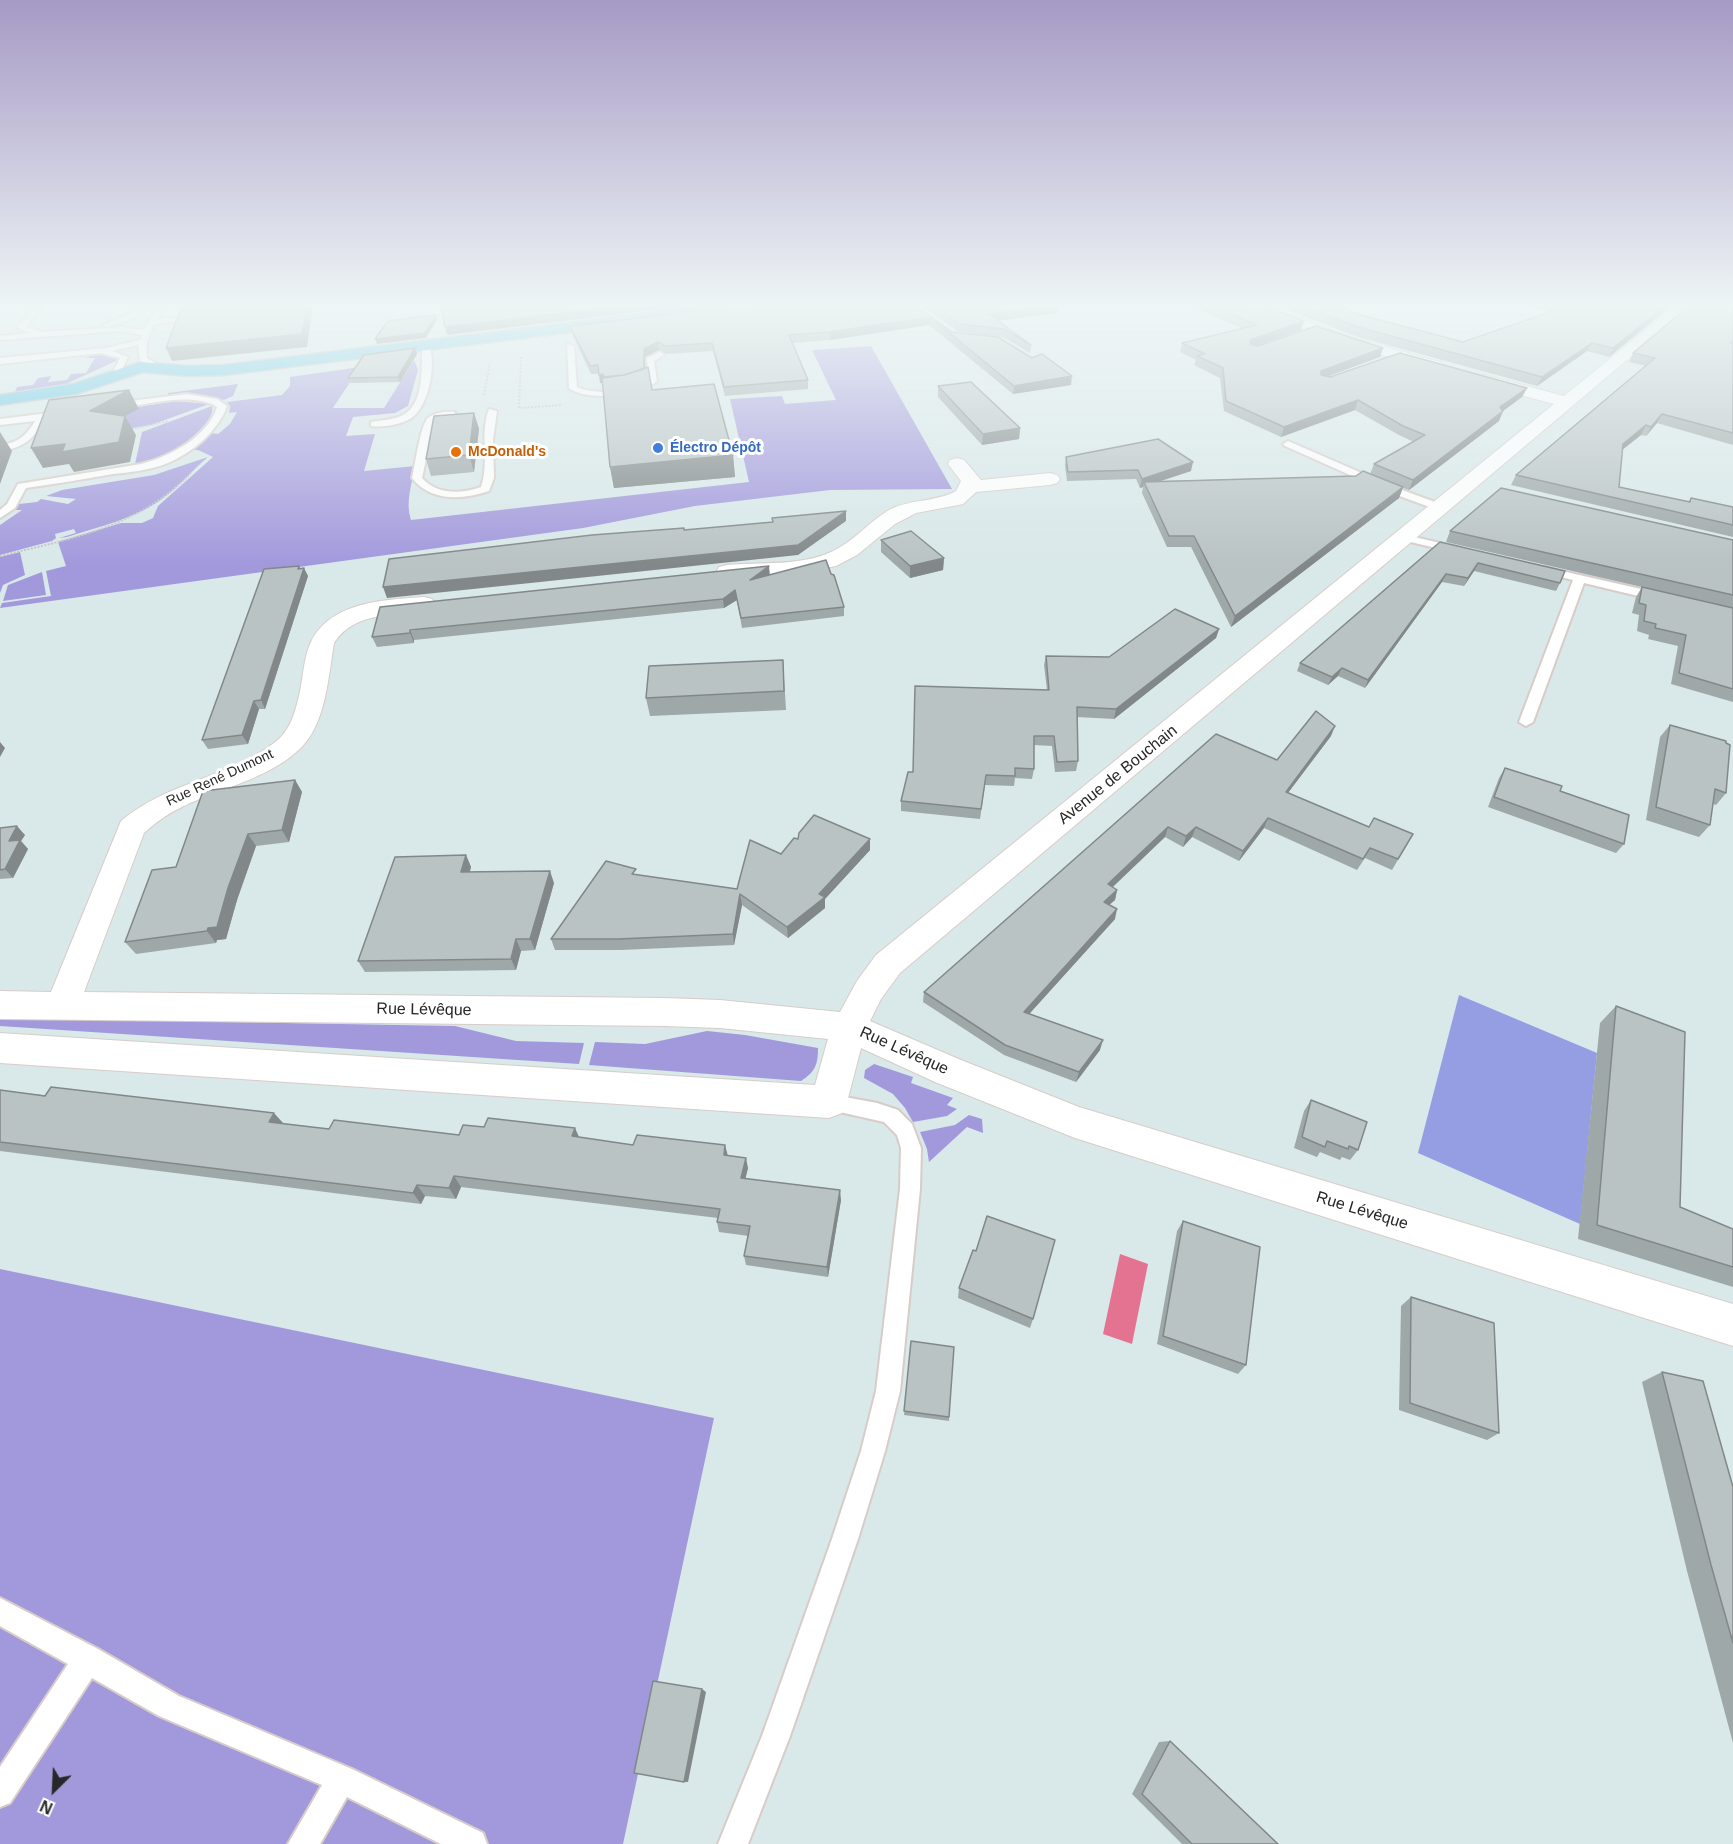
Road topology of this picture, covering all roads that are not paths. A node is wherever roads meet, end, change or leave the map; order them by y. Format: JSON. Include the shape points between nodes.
{"nodes":[{"id":1,"x":69,"y":392,"type":"edge"},
{"id":2,"x":421,"y":392,"type":"edge"},
{"id":3,"x":579,"y":392,"type":"edge"},
{"id":4,"x":601,"y":392,"type":"edge"},
{"id":5,"x":1530,"y":392,"type":"edge"},
{"id":6,"x":1579,"y":392,"type":"edge"},
{"id":7,"x":1567,"y":402,"type":"junction"},
{"id":8,"x":2,"y":409,"type":"edge"},
{"id":9,"x":99,"y":409,"type":"edge"},
{"id":10,"x":492,"y":411,"type":"dead end"},
{"id":11,"x":76,"y":412,"type":"edge"},
{"id":12,"x":452,"y":414,"type":"edge"},
{"id":13,"x":41,"y":417,"type":"junction"},
{"id":14,"x":374,"y":424,"type":"dead end"},
{"id":15,"x":1288,"y":444,"type":"dead end"},
{"id":16,"x":0,"y":448,"type":"edge"},
{"id":17,"x":957,"y":464,"type":"dead end"},
{"id":18,"x":1050,"y":479,"type":"dead end"},
{"id":19,"x":1469,"y":483,"type":"junction"},
{"id":20,"x":970,"y":487,"type":"junction"},
{"id":21,"x":1494,"y":490,"type":"edge"},
{"id":22,"x":1440,"y":507,"type":"junction"},
{"id":23,"x":0,"y":515,"type":"edge"},
{"id":24,"x":1402,"y":537,"type":"junction"},
{"id":25,"x":1469,"y":553,"type":"edge"},
{"id":26,"x":1535,"y":568,"type":"edge"},
{"id":27,"x":701,"y":575,"type":"edge"},
{"id":28,"x":1580,"y":578,"type":"junction"},
{"id":29,"x":1667,"y":598,"type":"edge"},
{"id":30,"x":443,"y":602,"type":"edge"},
{"id":31,"x":1526,"y":722,"type":"dead end"},
{"id":32,"x":0,"y":1005,"type":"edge"},
{"id":33,"x":62,"y":1006,"type":"junction"},
{"id":34,"x":849,"y":1027,"type":"junction"},
{"id":35,"x":0,"y":1048,"type":"edge"},
{"id":36,"x":830,"y":1102,"type":"junction"},
{"id":37,"x":1733,"y":1325,"type":"edge"},
{"id":38,"x":0,"y":1611,"type":"edge"},
{"id":39,"x":88,"y":1659,"type":"junction"},
{"id":40,"x":342,"y":1779,"type":"junction"},
{"id":41,"x":0,"y":1793,"type":"edge"},
{"id":42,"x":303,"y":1844,"type":"edge"},
{"id":43,"x":472,"y":1844,"type":"edge"},
{"id":44,"x":733,"y":1844,"type":"edge"}],
"edges":[{"from":1,"to":8,"type":"main road"},
{"from":2,"to":14,"type":"lane","via":[[416,409],[401,419]]},
{"from":3,"to":4,"type":"lane"},
{"from":5,"to":7,"type":"street"},
{"from":6,"to":7,"type":"street","name":"Avenue de Bouchain"},
{"from":7,"to":19,"type":"street","name":"Avenue de Bouchain"},
{"from":8,"to":13,"type":"lane"},
{"from":9,"to":23,"type":"lane","via":[[191,398],[219,402],[222,410],[218,419],[171,458],[141,467],[22,486],[11,506]]},
{"from":10,"to":12,"type":"lane","via":[[489,478],[485,489],[470,493],[417,478],[430,421]]},
{"from":11,"to":13,"type":"lane"},
{"from":13,"to":16,"type":"lane","via":[[31,437]]},
{"from":15,"to":22,"type":"lane"},
{"from":17,"to":20,"type":"street","via":[[972,480]]},
{"from":18,"to":20,"type":"street"},
{"from":19,"to":21,"type":"street"},
{"from":19,"to":22,"type":"street","name":"Avenue de Bouchain"},
{"from":20,"to":27,"type":"street","via":[[949,502],[902,512],[828,561]]},
{"from":22,"to":24,"type":"street","name":"Avenue de Bouchain"},
{"from":24,"to":25,"type":"lane"},
{"from":24,"to":34,"type":"street","name":"Avenue de Bouchain","via":[[902,951],[869,990]]},
{"from":26,"to":28,"type":"lane"},
{"from":28,"to":29,"type":"lane"},
{"from":28,"to":31,"type":"lane"},
{"from":30,"to":33,"type":"street","name":"Rue René Dumont","via":[[371,610],[339,623],[322,643],[303,723],[293,741],[269,758],[165,803],[139,819],[131,828]]},
{"from":32,"to":33,"type":"street","name":"Rue Lévêque"},
{"from":33,"to":34,"type":"street","name":"Rue Lévêque","via":[[664,1012]]},
{"from":34,"to":36,"type":"street","name":"Avenue de Bouchain"},
{"from":34,"to":37,"type":"street","name":"Rue Lévêque","via":[[1103,1132]]},
{"from":35,"to":36,"type":"street"},
{"from":36,"to":44,"type":"lane","via":[[891,1116],[905,1130],[911,1148],[888,1392],[840,1553]]},
{"from":38,"to":39,"type":"lane"},
{"from":39,"to":40,"type":"lane","via":[[169,1706]]},
{"from":39,"to":41,"type":"lane"},
{"from":40,"to":42,"type":"lane"},
{"from":40,"to":43,"type":"lane"}]}
